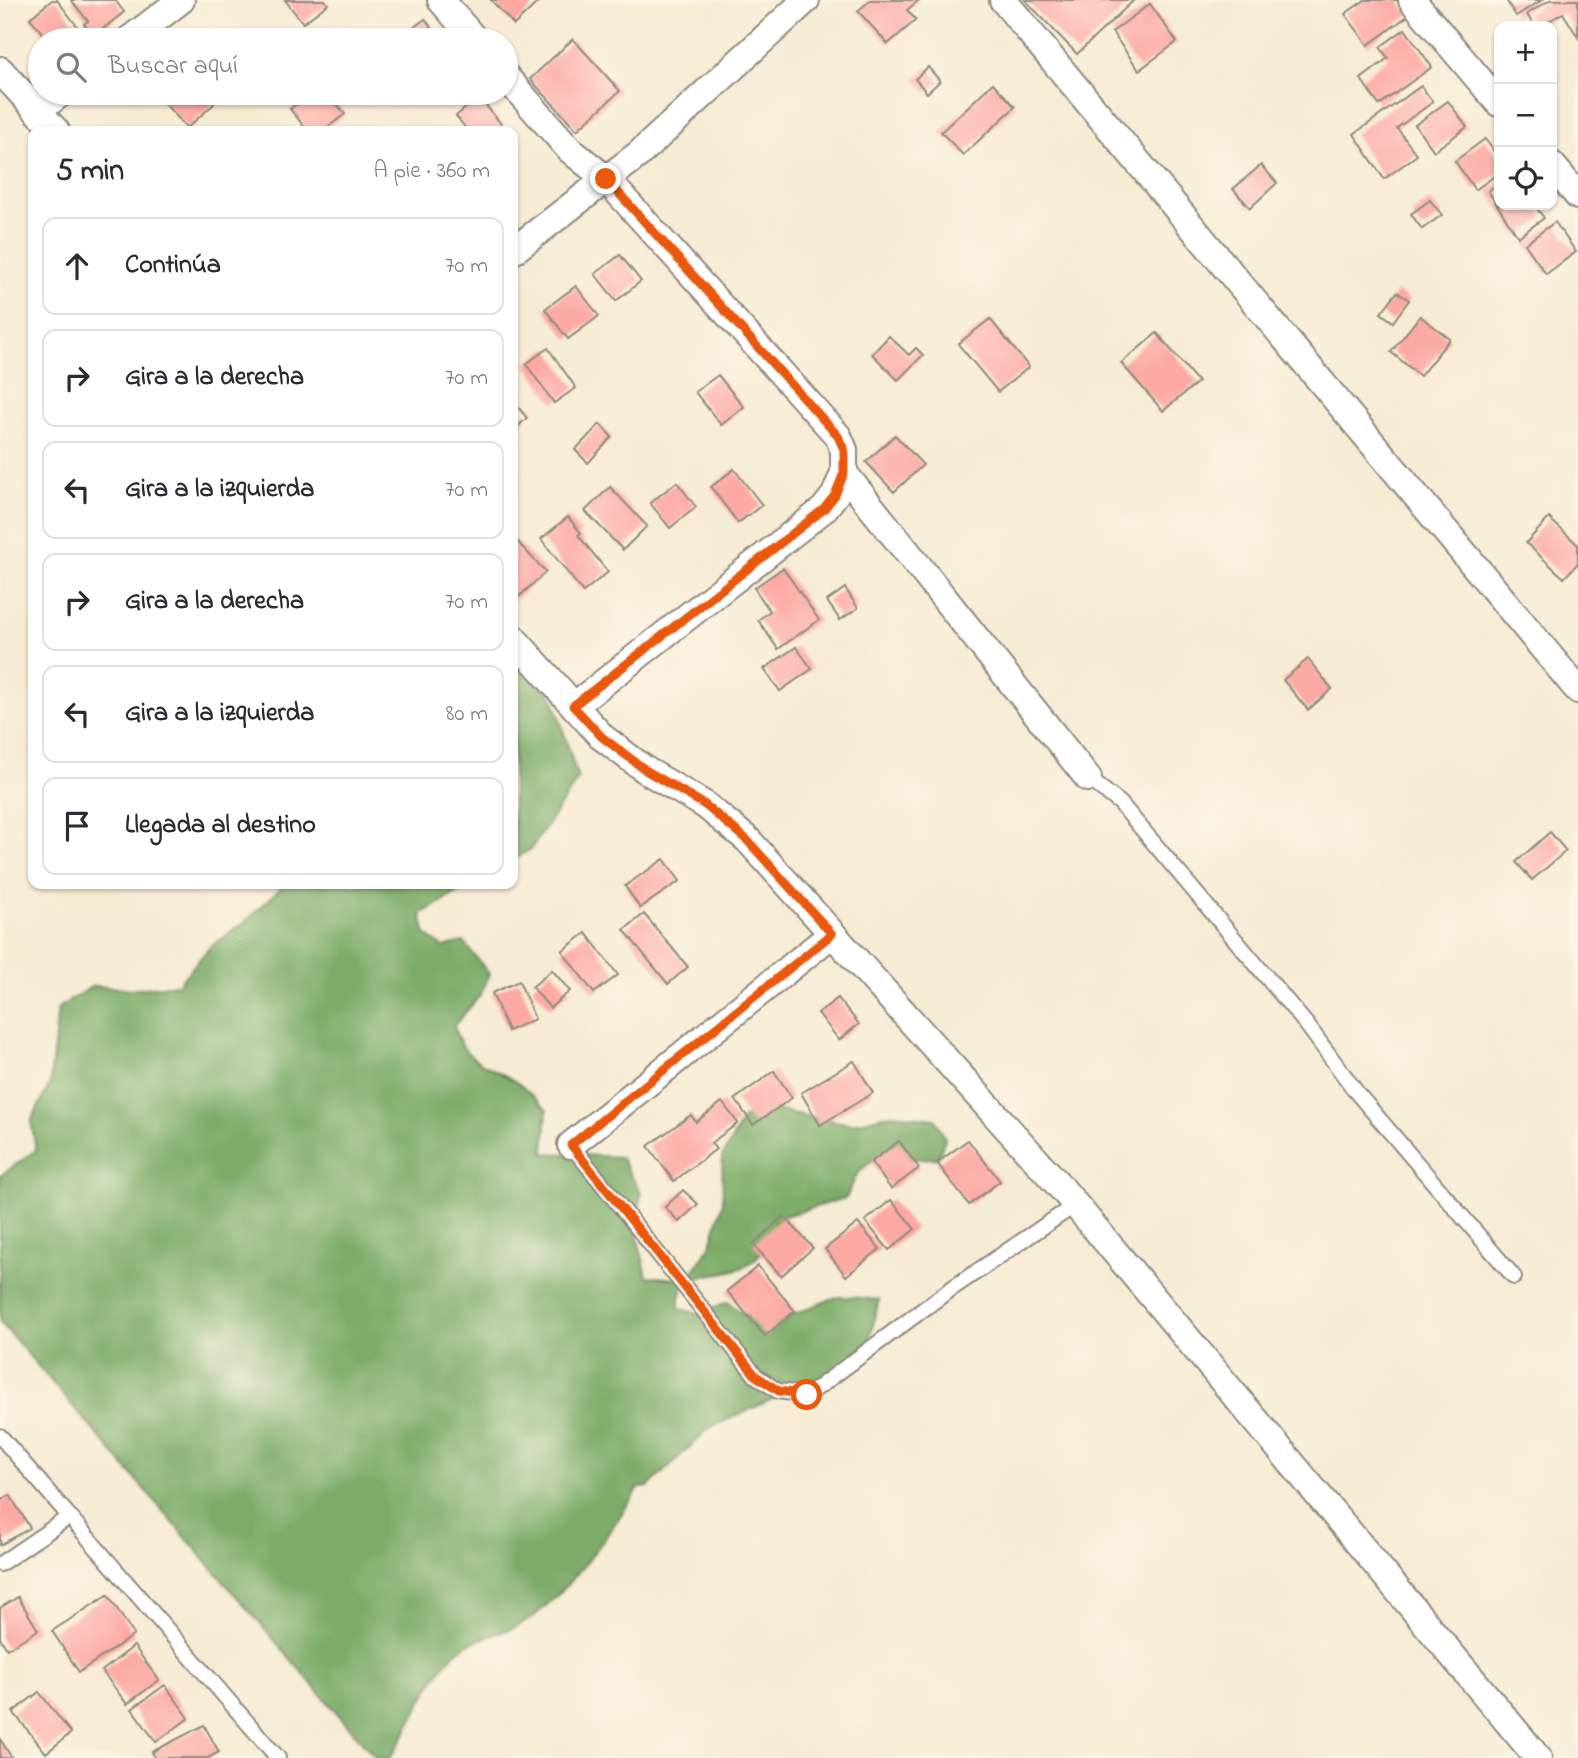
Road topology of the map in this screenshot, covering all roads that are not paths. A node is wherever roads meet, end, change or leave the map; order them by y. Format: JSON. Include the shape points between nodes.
{"nodes":[{"id":1,"x":181,"y":0,"type":"edge"},
{"id":2,"x":441,"y":0,"type":"edge"},
{"id":3,"x":806,"y":0,"type":"edge"},
{"id":4,"x":1003,"y":0,"type":"edge"},
{"id":5,"x":1412,"y":0,"type":"edge"},
{"id":6,"x":145,"y":28,"type":"edge"},
{"id":7,"x":465,"y":28,"type":"edge"},
{"id":8,"x":0,"y":70,"type":"edge"},
{"id":9,"x":518,"y":91,"type":"edge"},
{"id":10,"x":1494,"y":97,"type":"edge"},
{"id":11,"x":28,"y":101,"type":"edge"},
{"id":12,"x":32,"y":105,"type":"edge"},
{"id":13,"x":45,"y":105,"type":"edge"},
{"id":14,"x":37,"y":111,"type":"junction"},
{"id":15,"x":51,"y":126,"type":"edge"},
{"id":16,"x":1557,"y":171,"type":"edge"},
{"id":17,"x":606,"y":179,"type":"junction"},
{"id":18,"x":1578,"y":196,"type":"edge"},
{"id":19,"x":518,"y":247,"type":"edge"},
{"id":20,"x":844,"y":473,"type":"junction"},
{"id":21,"x":518,"y":644,"type":"edge"},
{"id":22,"x":1578,"y":690,"type":"edge"},
{"id":23,"x":573,"y":706,"type":"junction"},
{"id":24,"x":1088,"y":778,"type":"joint"},
{"id":25,"x":832,"y":934,"type":"junction"},
{"id":26,"x":571,"y":1145,"type":"joint"},
{"id":27,"x":1075,"y":1205,"type":"junction"},
{"id":28,"x":1514,"y":1277,"type":"dead end"},
{"id":29,"x":0,"y":1436,"type":"edge"},
{"id":30,"x":69,"y":1517,"type":"junction"},
{"id":31,"x":0,"y":1564,"type":"edge"},
{"id":32,"x":278,"y":1758,"type":"edge"},
{"id":33,"x":1538,"y":1758,"type":"edge"}],
"edges":[{"from":1,"to":6,"type":"street"},
{"from":2,"to":7,"type":"street"},
{"from":3,"to":17,"type":"street"},
{"from":4,"to":22,"type":"street"},
{"from":5,"to":10,"type":"street"},
{"from":8,"to":11,"type":"street"},
{"from":9,"to":17,"type":"street","via":[[570,150]]},
{"from":12,"to":14,"type":"street"},
{"from":13,"to":14,"type":"street"},
{"from":14,"to":15,"type":"street"},
{"from":16,"to":18,"type":"street"},
{"from":17,"to":19,"type":"street"},
{"from":17,"to":20,"type":"street","via":[[838,436],[844,450]]},
{"from":20,"to":23,"type":"street","via":[[824,509]]},
{"from":20,"to":24,"type":"street"},
{"from":21,"to":23,"type":"street"},
{"from":23,"to":25,"type":"street","via":[[602,737],[647,771],[705,805],[747,840]]},
{"from":24,"to":28,"type":"lane","via":[[1120,803]]},
{"from":25,"to":26,"type":"street"},
{"from":25,"to":27,"type":"street"},
{"from":26,"to":27,"type":"lane","via":[[756,1376],[779,1391],[807,1395]]},
{"from":27,"to":33,"type":"street"},
{"from":29,"to":30,"type":"lane"},
{"from":30,"to":31,"type":"lane"},
{"from":30,"to":32,"type":"lane"}]}
